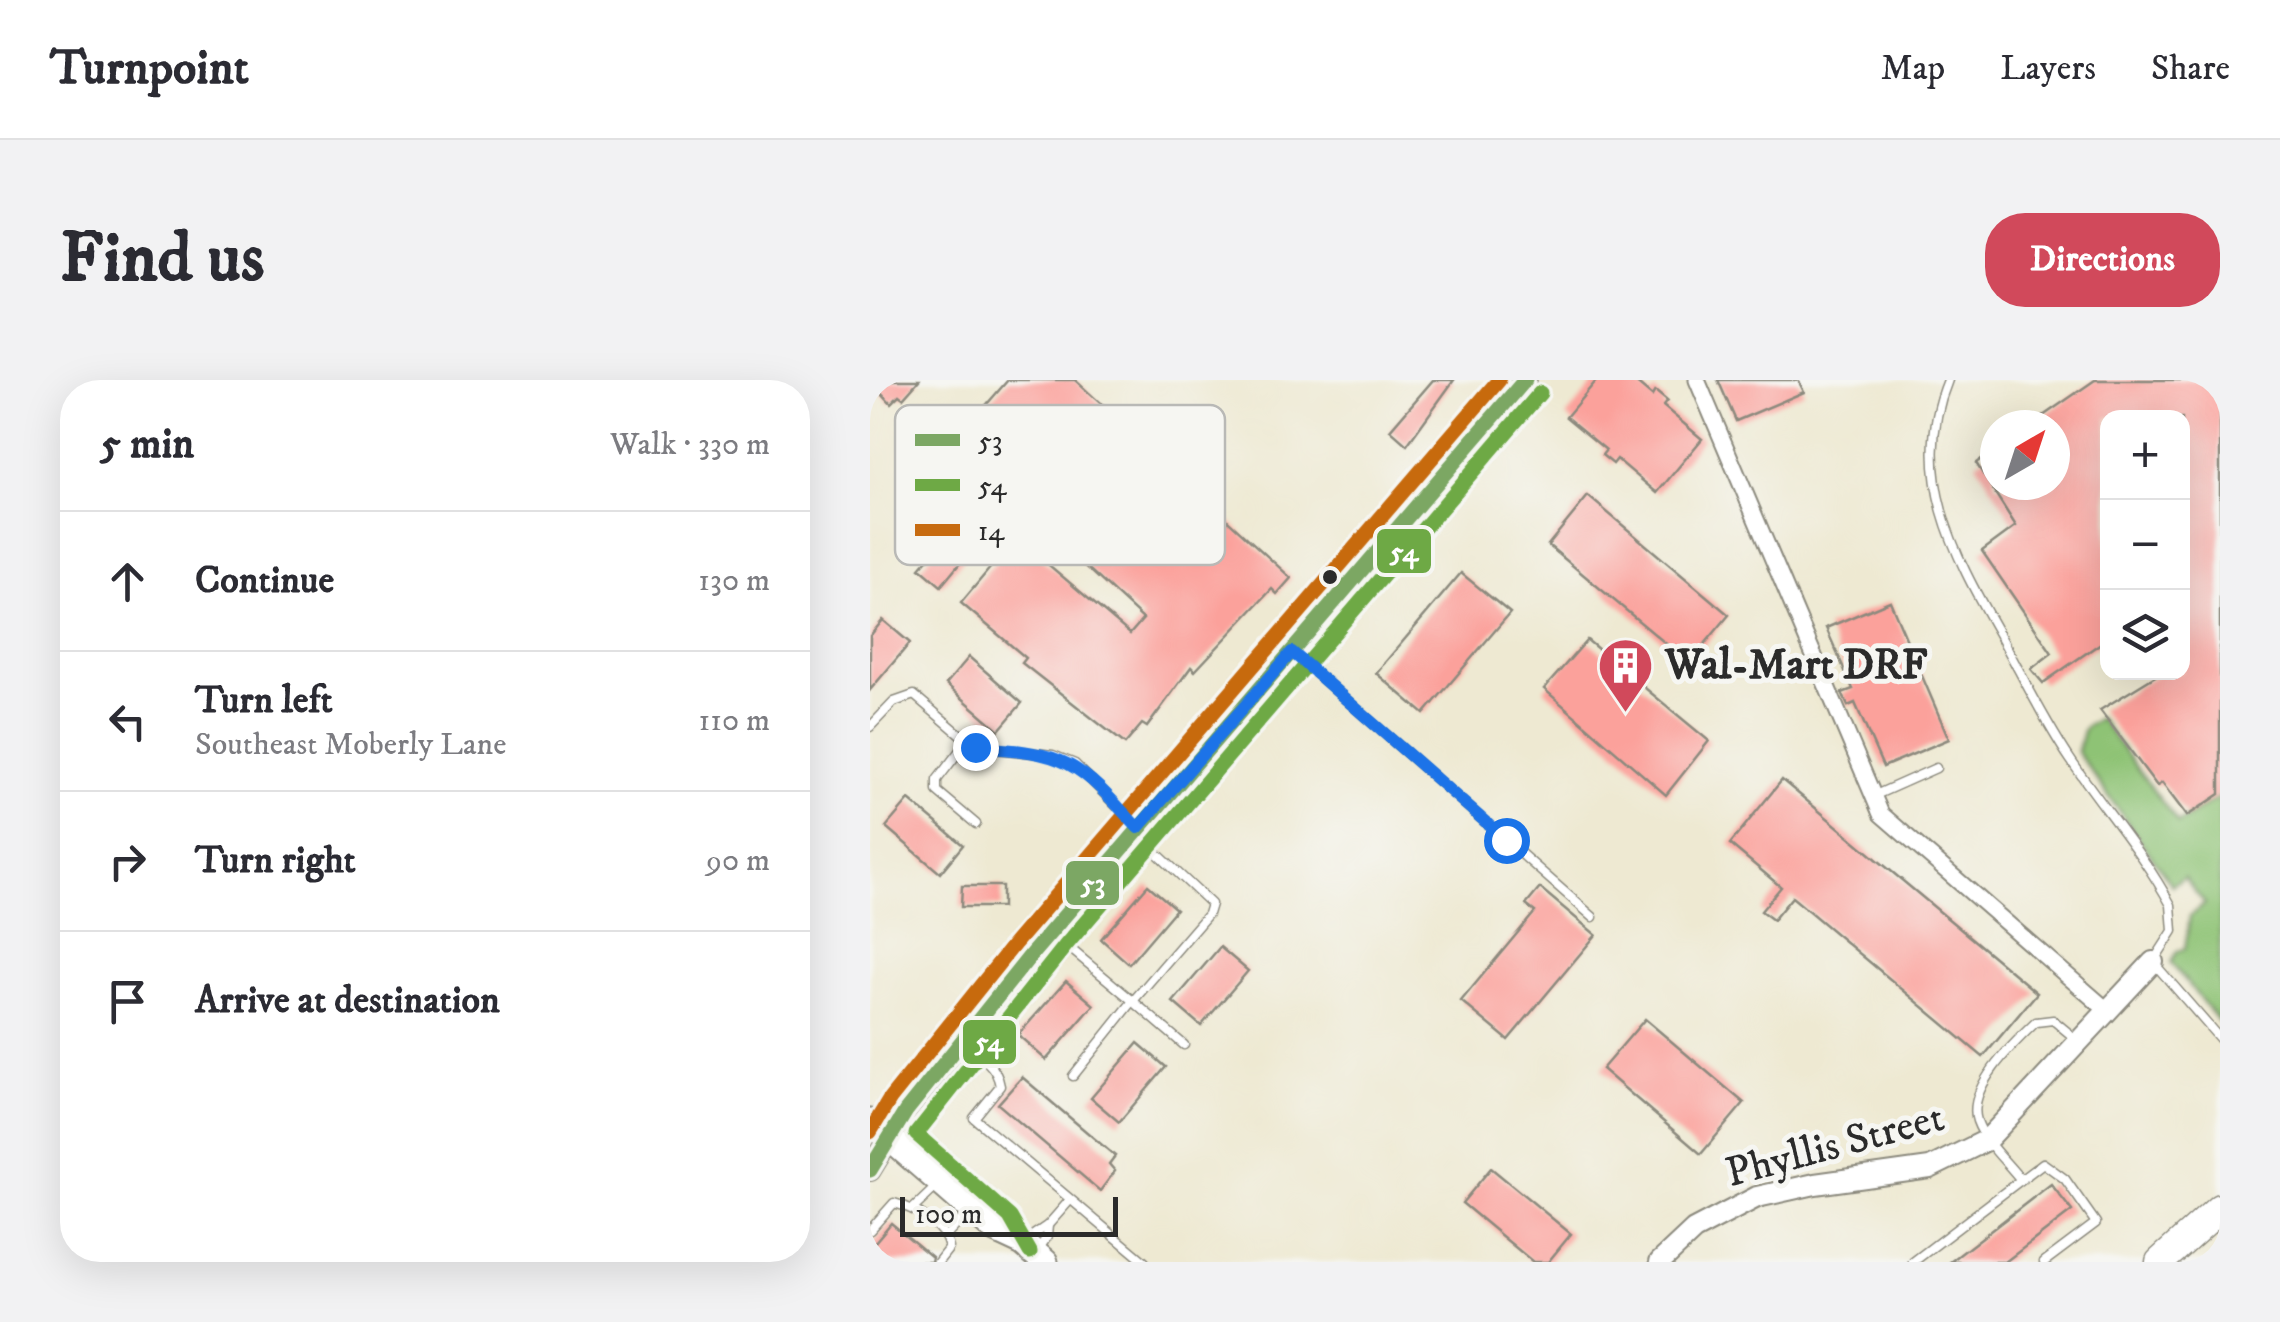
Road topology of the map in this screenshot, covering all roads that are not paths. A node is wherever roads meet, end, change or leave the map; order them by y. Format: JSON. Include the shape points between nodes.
{"nodes":[{"id":1,"x":1525,"y":380,"type":"edge"},
{"id":2,"x":1697,"y":380,"type":"edge"},
{"id":3,"x":1948,"y":380,"type":"edge"},
{"id":4,"x":1292,"y":652,"type":"junction"},
{"id":5,"x":870,"y":727,"type":"edge"},
{"id":6,"x":968,"y":741,"type":"junction"},
{"id":7,"x":1936,"y":768,"type":"dead end"},
{"id":8,"x":1871,"y":797,"type":"junction"},
{"id":9,"x":976,"y":824,"type":"dead end"},
{"id":10,"x":1138,"y":828,"type":"junction"},
{"id":11,"x":1593,"y":917,"type":"dead end"},
{"id":12,"x":1051,"y":932,"type":"junction"},
{"id":13,"x":2154,"y":962,"type":"junction"},
{"id":14,"x":1133,"y":1001,"type":"junction"},
{"id":15,"x":2108,"y":1011,"type":"junction"},
{"id":16,"x":2220,"y":1038,"type":"edge"},
{"id":17,"x":2080,"y":1042,"type":"junction"},
{"id":18,"x":1184,"y":1044,"type":"dead end"},
{"id":19,"x":961,"y":1046,"type":"junction"},
{"id":20,"x":1073,"y":1076,"type":"dead end"},
{"id":21,"x":880,"y":1130,"type":"edge"},
{"id":22,"x":1987,"y":1140,"type":"junction"},
{"id":23,"x":870,"y":1170,"type":"edge"},
{"id":24,"x":2020,"y":1178,"type":"junction"},
{"id":25,"x":940,"y":1183,"type":"junction"},
{"id":26,"x":1070,"y":1200,"type":"junction"},
{"id":27,"x":914,"y":1208,"type":"junction"},
{"id":28,"x":2220,"y":1208,"type":"edge"},
{"id":29,"x":971,"y":1209,"type":"junction"},
{"id":30,"x":1048,"y":1225,"type":"junction"},
{"id":31,"x":870,"y":1230,"type":"edge"},
{"id":32,"x":946,"y":1236,"type":"junction"},
{"id":33,"x":1029,"y":1255,"type":"edge"},
{"id":34,"x":938,"y":1262,"type":"edge"},
{"id":35,"x":1144,"y":1262,"type":"edge"},
{"id":36,"x":1660,"y":1262,"type":"edge"},
{"id":37,"x":1913,"y":1262,"type":"edge"},
{"id":38,"x":2044,"y":1262,"type":"edge"},
{"id":39,"x":2160,"y":1262,"type":"edge"}],
"edges":[{"from":1,"to":4,"type":"street"},
{"from":2,"to":8,"type":"street"},
{"from":3,"to":13,"type":"lane","via":[[1933,446],[1946,532],[2067,756],[2171,904],[2174,932]]},
{"from":4,"to":10,"type":"street"},
{"from":4,"to":11,"type":"lane"},
{"from":5,"to":6,"type":"lane","via":[[894,702],[914,695]]},
{"from":6,"to":9,"type":"lane","via":[[937,780],[938,791]]},
{"from":6,"to":10,"type":"lane","via":[[1075,764]]},
{"from":7,"to":8,"type":"lane"},
{"from":8,"to":15,"type":"street","via":[[1895,829]]},
{"from":10,"to":12,"type":"street"},
{"from":10,"to":14,"type":"lane","via":[[1211,904]]},
{"from":12,"to":14,"type":"lane"},
{"from":12,"to":19,"type":"street"},
{"from":13,"to":15,"type":"street","name":"Phyllis Street"},
{"from":13,"to":16,"type":"lane"},
{"from":14,"to":18,"type":"lane"},
{"from":14,"to":20,"type":"lane"},
{"from":15,"to":17,"type":"street","name":"Phyllis Street"},
{"from":17,"to":22,"type":"street","name":"Phyllis Street"},
{"from":17,"to":22,"type":"lane","via":[[2053,1020],[2028,1030],[1976,1097],[1976,1118]]},
{"from":19,"to":21,"type":"street"},
{"from":19,"to":26,"type":"lane","via":[[988,1062],[1000,1086],[974,1118]]},
{"from":21,"to":23,"type":"street"},
{"from":21,"to":25,"type":"main road"},
{"from":22,"to":24,"type":"lane"},
{"from":22,"to":36,"type":"street","name":"Phyllis Street","via":[[1930,1168],[1757,1198],[1694,1230]]},
{"from":24,"to":37,"type":"lane"},
{"from":24,"to":38,"type":"lane","via":[[2043,1163],[2096,1222]]},
{"from":25,"to":27,"type":"lane"},
{"from":25,"to":29,"type":"main road"},
{"from":26,"to":30,"type":"lane"},
{"from":26,"to":35,"type":"lane"},
{"from":27,"to":31,"type":"lane","via":[[894,1203]]},
{"from":27,"to":32,"type":"lane"},
{"from":28,"to":39,"type":"highway"},
{"from":29,"to":32,"type":"lane"},
{"from":29,"to":33,"type":"main road"},
{"from":30,"to":33,"type":"lane"},
{"from":30,"to":33,"type":"lane","via":[[1047,1238]]},
{"from":32,"to":34,"type":"lane","via":[[949,1248]]}]}
